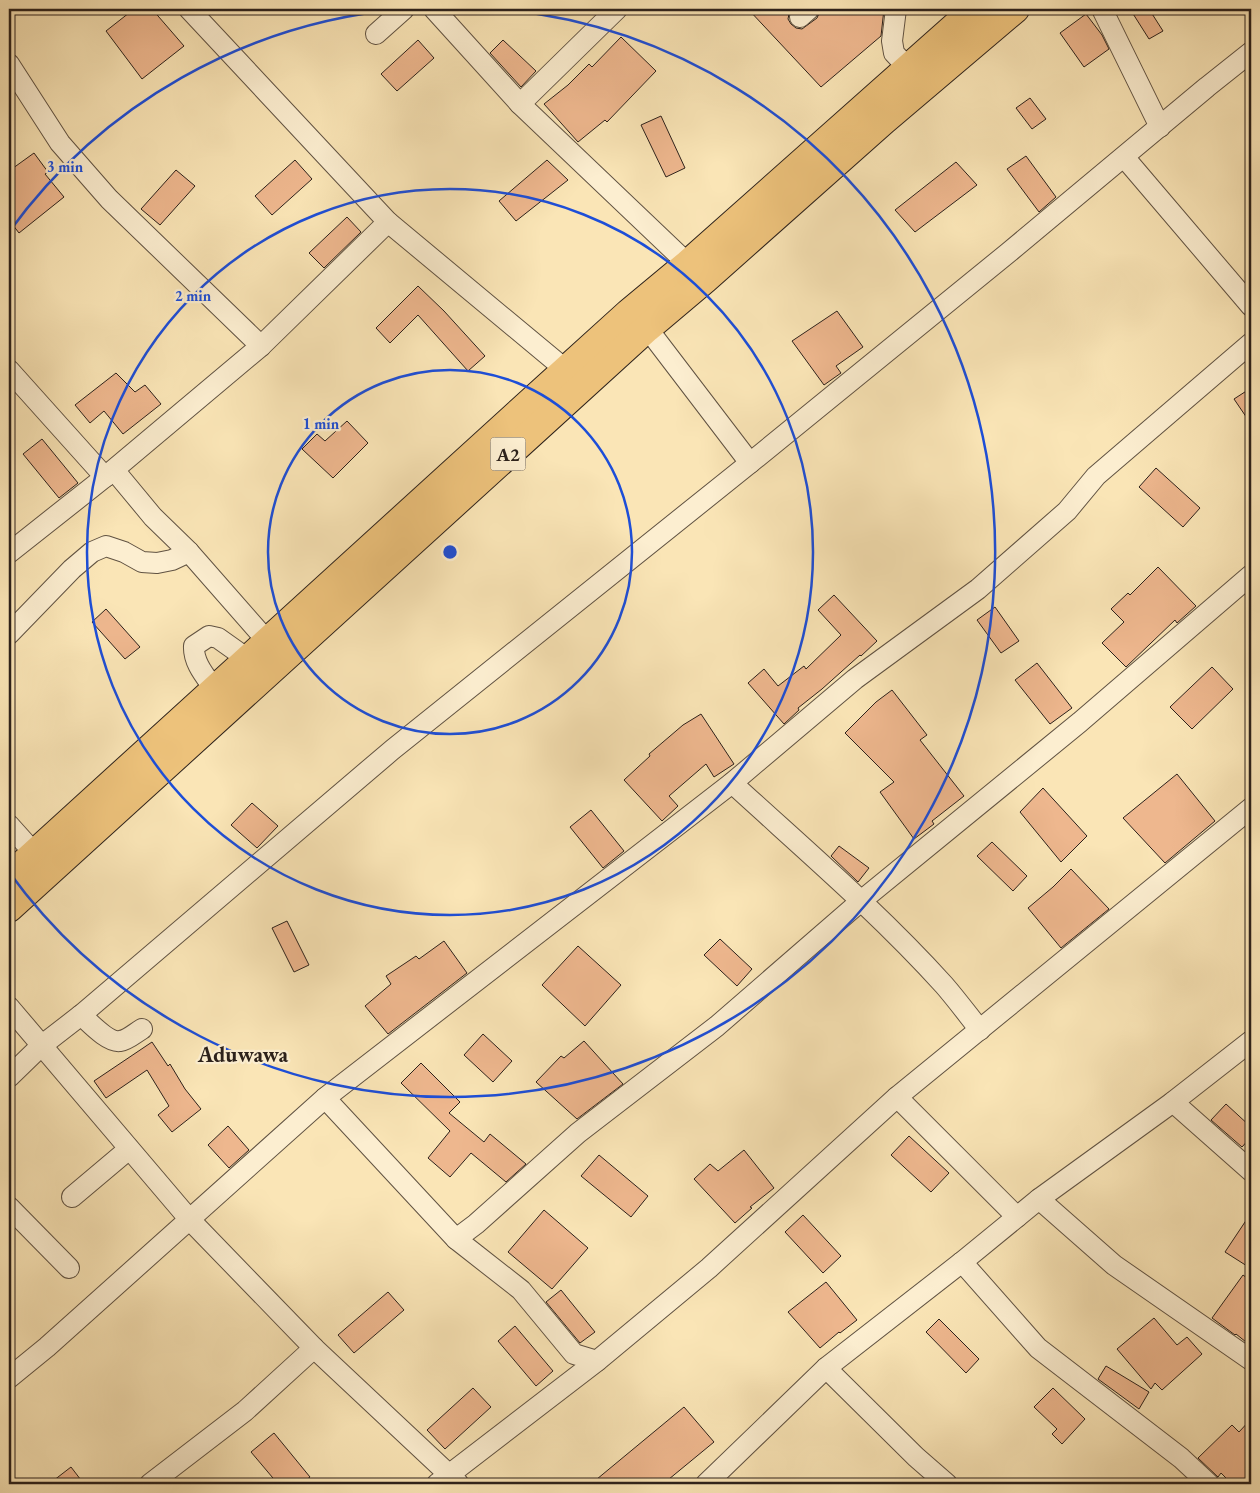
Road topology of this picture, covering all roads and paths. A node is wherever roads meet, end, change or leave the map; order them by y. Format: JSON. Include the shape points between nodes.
{"nodes":[{"id":1,"x":189,"y":9,"type":"edge"},
{"id":2,"x":404,"y":9,"type":"edge"},
{"id":3,"x":434,"y":9,"type":"edge"},
{"id":4,"x":618,"y":9,"type":"edge"},
{"id":5,"x":896,"y":9,"type":"edge"},
{"id":6,"x":975,"y":9,"type":"edge"},
{"id":7,"x":1015,"y":9,"type":"edge"},
{"id":8,"x":1102,"y":9,"type":"edge"},
{"id":9,"x":376,"y":34,"type":"dead end"},
{"id":10,"x":1251,"y":52,"type":"edge"},
{"id":11,"x":9,"y":64,"type":"edge"},
{"id":12,"x":908,"y":68,"type":"junction"},
{"id":13,"x":520,"y":104,"type":"junction"},
{"id":14,"x":1160,"y":127,"type":"junction"},
{"id":15,"x":1124,"y":156,"type":"junction"},
{"id":16,"x":388,"y":222,"type":"junction"},
{"id":17,"x":688,"y":264,"type":"junction"},
{"id":18,"x":1251,"y":306,"type":"edge"},
{"id":19,"x":647,"y":328,"type":"junction"},
{"id":20,"x":262,"y":346,"type":"junction"},
{"id":21,"x":1249,"y":348,"type":"edge"},
{"id":22,"x":9,"y":370,"type":"edge"},
{"id":23,"x":566,"y":370,"type":"junction"},
{"id":24,"x":750,"y":464,"type":"junction"},
{"id":25,"x":110,"y":473,"type":"junction"},
{"id":26,"x":189,"y":552,"type":"junction"},
{"id":27,"x":9,"y":553,"type":"edge"},
{"id":28,"x":1251,"y":575,"type":"edge"},
{"id":29,"x":9,"y":634,"type":"edge"},
{"id":30,"x":258,"y":651,"type":"junction"},
{"id":31,"x":214,"y":690,"type":"junction"},
{"id":32,"x":732,"y":783,"type":"junction"},
{"id":33,"x":1251,"y":808,"type":"edge"},
{"id":34,"x":9,"y":825,"type":"edge"},
{"id":35,"x":35,"y":854,"type":"junction"},
{"id":36,"x":9,"y":878,"type":"edge"},
{"id":37,"x":861,"y":901,"type":"junction"},
{"id":38,"x":9,"y":908,"type":"edge"},
{"id":39,"x":9,"y":1007,"type":"edge"},
{"id":40,"x":80,"y":1015,"type":"junction"},
{"id":41,"x":142,"y":1029,"type":"dead end"},
{"id":42,"x":980,"y":1030,"type":"junction"},
{"id":43,"x":1251,"y":1041,"type":"edge"},
{"id":44,"x":41,"y":1046,"type":"junction"},
{"id":45,"x":9,"y":1077,"type":"edge"},
{"id":46,"x":897,"y":1096,"type":"junction"},
{"id":47,"x":325,"y":1098,"type":"junction"},
{"id":48,"x":1173,"y":1102,"type":"junction"},
{"id":49,"x":129,"y":1150,"type":"junction"},
{"id":50,"x":1251,"y":1171,"type":"edge"},
{"id":51,"x":72,"y":1198,"type":"dead end"},
{"id":52,"x":1039,"y":1199,"type":"junction"},
{"id":53,"x":9,"y":1207,"type":"edge"},
{"id":54,"x":1017,"y":1217,"type":"junction"},
{"id":55,"x":190,"y":1220,"type":"junction"},
{"id":56,"x":456,"y":1239,"type":"junction"},
{"id":57,"x":962,"y":1262,"type":"junction"},
{"id":58,"x":70,"y":1268,"type":"dead end"},
{"id":59,"x":314,"y":1348,"type":"junction"},
{"id":60,"x":1251,"y":1360,"type":"edge"},
{"id":61,"x":597,"y":1361,"type":"junction"},
{"id":62,"x":826,"y":1368,"type":"junction"},
{"id":63,"x":9,"y":1378,"type":"edge"},
{"id":64,"x":448,"y":1481,"type":"edge"},
{"id":65,"x":150,"y":1484,"type":"edge"},
{"id":66,"x":707,"y":1484,"type":"edge"},
{"id":67,"x":947,"y":1484,"type":"edge"},
{"id":68,"x":1209,"y":1484,"type":"edge"}],
"edges":[{"from":1,"to":16,"type":"street"},
{"from":2,"to":9,"type":"street"},
{"from":3,"to":13,"type":"street"},
{"from":4,"to":13,"type":"street"},
{"from":5,"to":12,"type":"street","via":[[892,41],[894,53]]},
{"from":6,"to":12,"type":"highway","number":"A2"},
{"from":7,"to":19,"type":"highway","number":"A2"},
{"from":8,"to":14,"type":"street"},
{"from":10,"to":14,"type":"street"},
{"from":11,"to":20,"type":"street","via":[[60,142],[109,199]]},
{"from":12,"to":17,"type":"highway","number":"A2"},
{"from":13,"to":17,"type":"street"},
{"from":14,"to":15,"type":"street"},
{"from":15,"to":18,"type":"street"},
{"from":15,"to":24,"type":"street"},
{"from":16,"to":20,"type":"street"},
{"from":16,"to":23,"type":"street"},
{"from":17,"to":23,"type":"highway","number":"A2"},
{"from":19,"to":24,"type":"street"},
{"from":19,"to":38,"type":"highway","number":"A2"},
{"from":20,"to":25,"type":"street"},
{"from":21,"to":32,"type":"street","via":[[1096,476],[1066,511],[978,589],[855,680]]},
{"from":22,"to":25,"type":"street"},
{"from":23,"to":30,"type":"highway","number":"A2"},
{"from":24,"to":40,"type":"street","via":[[392,750]]},
{"from":25,"to":26,"type":"street"},
{"from":25,"to":27,"type":"street"},
{"from":26,"to":29,"type":"street","via":[[157,563],[142,562],[106,546],[92,552]]},
{"from":26,"to":30,"type":"street"},
{"from":28,"to":37,"type":"street","via":[[1080,722]]},
{"from":30,"to":31,"type":"highway","number":"A2"},
{"from":30,"to":31,"type":"street","via":[[210,636],[194,646],[198,665]]},
{"from":31,"to":35,"type":"highway","number":"A2"},
{"from":32,"to":37,"type":"street"},
{"from":32,"to":47,"type":"street"},
{"from":33,"to":42,"type":"street"},
{"from":34,"to":35,"type":"street"},
{"from":35,"to":36,"type":"highway","number":"A2"},
{"from":37,"to":42,"type":"street","via":[[945,986]]},
{"from":37,"to":56,"type":"street","via":[[717,1026],[578,1133]]},
{"from":39,"to":44,"type":"street"},
{"from":40,"to":41,"type":"street","via":[[118,1042]]},
{"from":40,"to":44,"type":"street"},
{"from":42,"to":46,"type":"street"},
{"from":43,"to":48,"type":"street"},
{"from":44,"to":45,"type":"street"},
{"from":44,"to":49,"type":"street"},
{"from":46,"to":54,"type":"street"},
{"from":46,"to":61,"type":"street","via":[[709,1268]]},
{"from":47,"to":55,"type":"street"},
{"from":47,"to":56,"type":"street"},
{"from":48,"to":50,"type":"street"},
{"from":48,"to":52,"type":"street"},
{"from":49,"to":51,"type":"street"},
{"from":49,"to":55,"type":"street"},
{"from":52,"to":54,"type":"street"},
{"from":52,"to":60,"type":"street","via":[[1114,1265]]},
{"from":53,"to":58,"type":"street"},
{"from":54,"to":57,"type":"street"},
{"from":55,"to":59,"type":"street"},
{"from":55,"to":63,"type":"street"},
{"from":56,"to":61,"type":"street","via":[[521,1290],[574,1354]]},
{"from":57,"to":62,"type":"street"},
{"from":57,"to":68,"type":"street","via":[[1038,1348],[1181,1458]]},
{"from":59,"to":64,"type":"street"},
{"from":59,"to":65,"type":"street","via":[[245,1411]]},
{"from":61,"to":64,"type":"street"},
{"from":62,"to":66,"type":"street"},
{"from":62,"to":67,"type":"street"}]}
